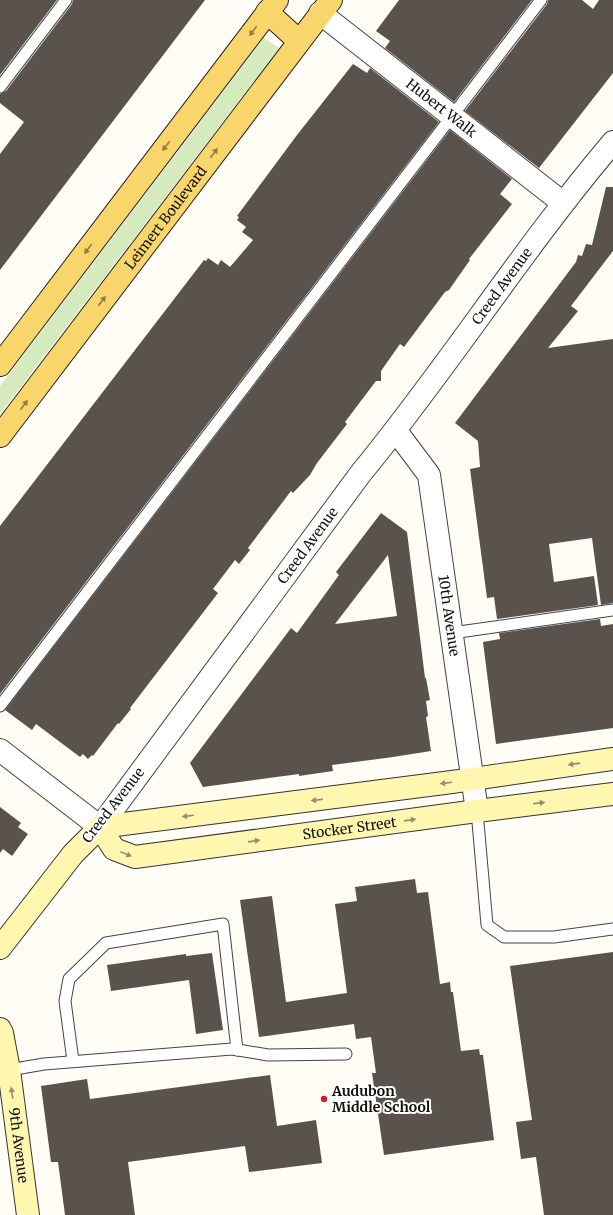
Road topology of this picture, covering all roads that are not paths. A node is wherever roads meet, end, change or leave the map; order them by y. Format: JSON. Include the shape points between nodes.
{"nodes":[{"id":1,"x":66,"y":0,"type":"edge"},
{"id":2,"x":541,"y":0,"type":"edge"},
{"id":3,"x":272,"y":6,"type":"edge"},
{"id":4,"x":325,"y":7,"type":"edge"},
{"id":5,"x":299,"y":41,"type":"junction"},
{"id":6,"x":0,"y":87,"type":"edge"},
{"id":7,"x":452,"y":116,"type":"junction"},
{"id":8,"x":613,"y":142,"type":"edge"},
{"id":9,"x":563,"y":203,"type":"junction"},
{"id":10,"x":0,"y":365,"type":"edge"},
{"id":11,"x":396,"y":431,"type":"junction"},
{"id":12,"x":0,"y":436,"type":"edge"},
{"id":13,"x":613,"y":610,"type":"edge"},
{"id":14,"x":452,"y":633,"type":"junction"},
{"id":15,"x":0,"y":706,"type":"edge"},
{"id":16,"x":0,"y":750,"type":"edge"},
{"id":17,"x":613,"y":759,"type":"edge"},
{"id":18,"x":473,"y":779,"type":"junction"},
{"id":19,"x":613,"y":794,"type":"edge"},
{"id":20,"x":478,"y":810,"type":"junction"},
{"id":21,"x":100,"y":826,"type":"junction"},
{"id":22,"x":613,"y":929,"type":"edge"},
{"id":23,"x":0,"y":948,"type":"edge"},
{"id":24,"x":0,"y":1029,"type":"edge"},
{"id":25,"x":237,"y":1050,"type":"junction"},
{"id":26,"x":346,"y":1054,"type":"dead end"},
{"id":27,"x":73,"y":1061,"type":"junction"},
{"id":28,"x":9,"y":1070,"type":"junction"},
{"id":29,"x":28,"y":1215,"type":"edge"}],
"edges":[{"from":1,"to":6,"type":"lane"},
{"from":2,"to":7,"type":"lane"},
{"from":3,"to":5,"type":"main road"},
{"from":3,"to":10,"type":"main road","one_way":true},
{"from":4,"to":5,"type":"main road","name":"Leimert Boulevard"},
{"from":4,"to":7,"type":"street","name":"Hubert Walk"},
{"from":12,"to":5,"type":"main road","name":"Leimert Boulevard","one_way":true},
{"from":7,"to":9,"type":"street","name":"Hubert Walk"},
{"from":7,"to":15,"type":"lane"},
{"from":8,"to":9,"type":"street","name":"Creed Avenue"},
{"from":9,"to":11,"type":"street","name":"Creed Avenue"},
{"from":11,"to":14,"type":"street","name":"10th Avenue","via":[[429,475]]},
{"from":11,"to":21,"type":"street","name":"Creed Avenue","via":[[361,473]]},
{"from":13,"to":14,"type":"lane"},
{"from":14,"to":18,"type":"street","name":"10th Avenue"},
{"from":16,"to":21,"type":"street","name":"Stocker Street"},
{"from":17,"to":18,"type":"street","one_way":true},
{"from":18,"to":20,"type":"street","name":"10th Avenue"},
{"from":18,"to":21,"type":"street","one_way":true},
{"from":20,"to":19,"type":"street","name":"Stocker Street","one_way":true},
{"from":21,"to":20,"type":"street","name":"Stocker Street","one_way":true,"via":[[114,849],[135,857]]},
{"from":20,"to":22,"type":"lane","via":[[487,925],[504,937],[554,937]]},
{"from":21,"to":23,"type":"street","name":"Creed Avenue","via":[[73,854]]},
{"from":24,"to":28,"type":"street","name":"9th Avenue"},
{"from":25,"to":26,"type":"lane","via":[[268,1055]]},
{"from":25,"to":27,"type":"lane"},
{"from":25,"to":27,"type":"lane","via":[[223,924],[106,943],[69,979],[65,1001]]},
{"from":27,"to":28,"type":"lane"},
{"from":29,"to":28,"type":"street","name":"9th Avenue","one_way":true}]}
